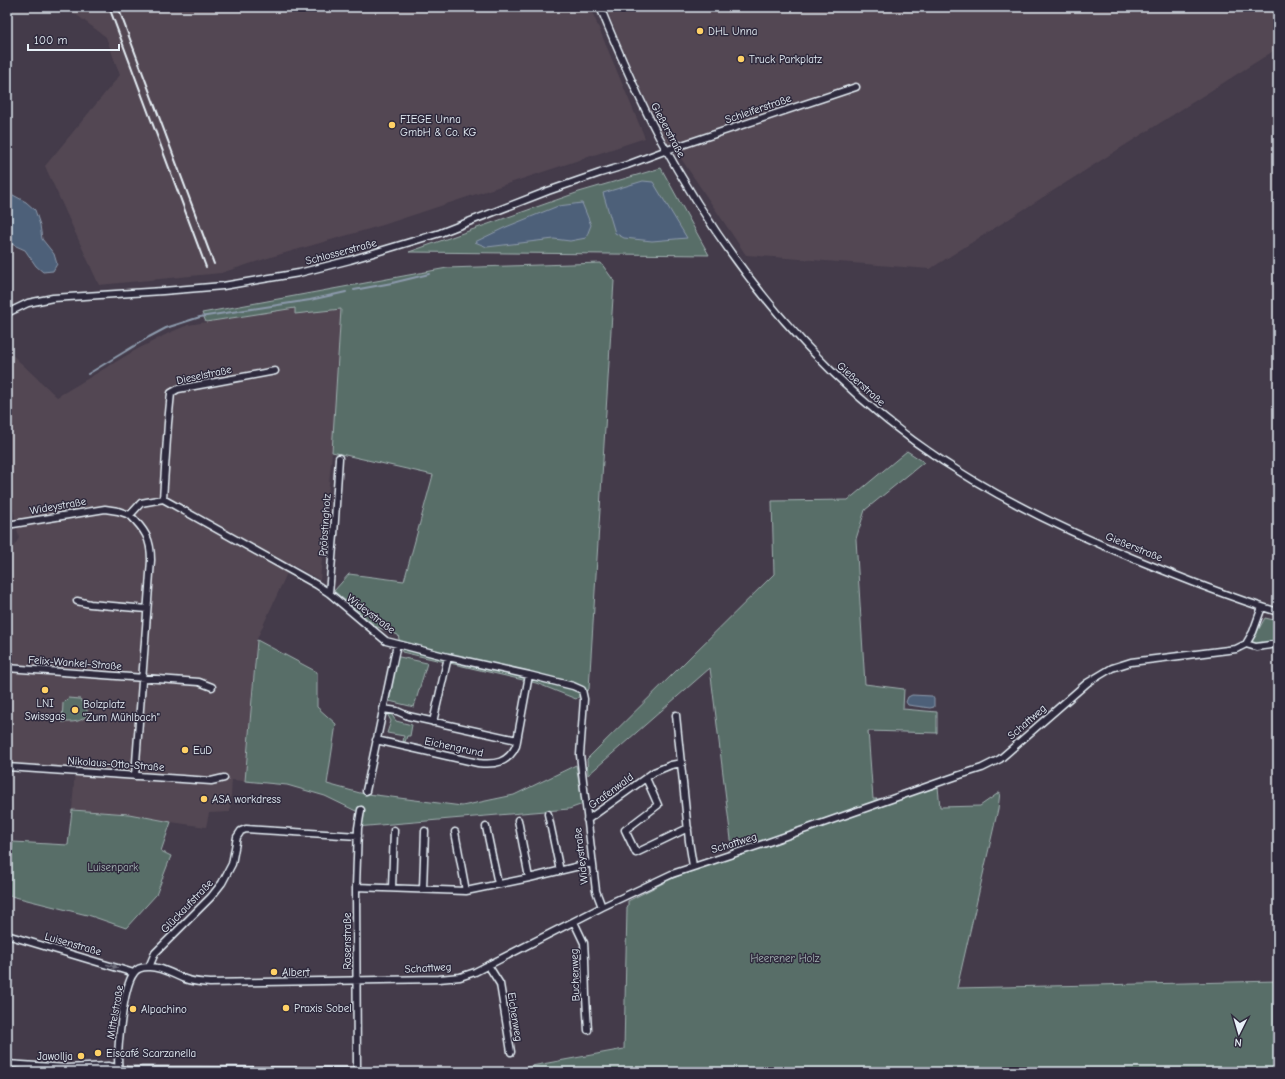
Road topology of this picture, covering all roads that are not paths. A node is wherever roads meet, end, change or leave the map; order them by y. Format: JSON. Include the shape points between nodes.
{"nodes":[{"id":1,"x":600,"y":7,"type":"edge"},
{"id":2,"x":856,"y":87,"type":"dead end"},
{"id":3,"x":667,"y":150,"type":"junction"},
{"id":4,"x":7,"y":313,"type":"edge"},
{"id":5,"x":275,"y":371,"type":"dead end"},
{"id":6,"x":339,"y":458,"type":"dead end"},
{"id":7,"x":163,"y":499,"type":"junction"},
{"id":8,"x":130,"y":515,"type":"junction"},
{"id":9,"x":7,"y":525,"type":"edge"},
{"id":10,"x":329,"y":593,"type":"junction"},
{"id":11,"x":77,"y":601,"type":"dead end"},
{"id":12,"x":1262,"y":607,"type":"junction"},
{"id":13,"x":147,"y":609,"type":"junction"},
{"id":14,"x":1278,"y":612,"type":"edge"},
{"id":15,"x":397,"y":644,"type":"junction"},
{"id":16,"x":1246,"y":644,"type":"junction"},
{"id":17,"x":1278,"y":644,"type":"edge"},
{"id":18,"x":448,"y":657,"type":"junction"},
{"id":19,"x":7,"y":668,"type":"edge"},
{"id":20,"x":529,"y":675,"type":"junction"},
{"id":21,"x":142,"y":678,"type":"junction"},
{"id":22,"x":212,"y":687,"type":"dead end"},
{"id":23,"x":383,"y":709,"type":"junction"},
{"id":24,"x":676,"y":715,"type":"dead end"},
{"id":25,"x":434,"y":722,"type":"junction"},
{"id":26,"x":376,"y":740,"type":"junction"},
{"id":27,"x":517,"y":740,"type":"junction"},
{"id":28,"x":682,"y":763,"type":"junction"},
{"id":29,"x":7,"y":767,"type":"edge"},
{"id":30,"x":135,"y":776,"type":"junction"},
{"id":31,"x":224,"y":778,"type":"dead end"},
{"id":32,"x":646,"y":778,"type":"junction"},
{"id":33,"x":366,"y":791,"type":"dead end"},
{"id":34,"x":361,"y":810,"type":"dead end"},
{"id":35,"x":548,"y":814,"type":"dead end"},
{"id":36,"x":518,"y":820,"type":"dead end"},
{"id":37,"x":587,"y":820,"type":"junction"},
{"id":38,"x":486,"y":827,"type":"dead end"},
{"id":39,"x":688,"y":828,"type":"junction"},
{"id":40,"x":394,"y":830,"type":"dead end"},
{"id":41,"x":425,"y":831,"type":"dead end"},
{"id":42,"x":455,"y":832,"type":"dead end"},
{"id":43,"x":358,"y":836,"type":"junction"},
{"id":44,"x":592,"y":863,"type":"junction"},
{"id":45,"x":693,"y":866,"type":"junction"},
{"id":46,"x":560,"y":871,"type":"junction"},
{"id":47,"x":529,"y":878,"type":"junction"},
{"id":48,"x":498,"y":884,"type":"junction"},
{"id":49,"x":356,"y":887,"type":"junction"},
{"id":50,"x":392,"y":888,"type":"junction"},
{"id":51,"x":423,"y":889,"type":"junction"},
{"id":52,"x":466,"y":891,"type":"junction"},
{"id":53,"x":602,"y":907,"type":"junction"},
{"id":54,"x":574,"y":922,"type":"junction"},
{"id":55,"x":7,"y":935,"type":"edge"},
{"id":56,"x":488,"y":965,"type":"junction"},
{"id":57,"x":149,"y":966,"type":"junction"},
{"id":58,"x":134,"y":972,"type":"junction"},
{"id":59,"x":357,"y":980,"type":"junction"},
{"id":60,"x":588,"y":1030,"type":"dead end"},
{"id":61,"x":511,"y":1052,"type":"dead end"},
{"id":62,"x":7,"y":1064,"type":"edge"},
{"id":63,"x":119,"y":1070,"type":"edge"},
{"id":64,"x":357,"y":1071,"type":"edge"}],
"edges":[{"from":1,"to":3,"type":"street","name":"Gießerstraße","via":[[639,97]]},
{"from":2,"to":3,"type":"street","name":"Schleiferstraße"},
{"from":3,"to":4,"type":"street","name":"Schlosserstraße","via":[[548,191],[427,237],[319,268],[223,286],[53,298],[28,303]]},
{"from":3,"to":12,"type":"street","name":"Gießerstraße","via":[[724,243],[769,304],[844,384],[901,432],[972,480],[1064,529]]},
{"from":5,"to":7,"type":"street","name":"Dieselstraße","via":[[178,389],[171,393]]},
{"from":6,"to":10,"type":"street","name":"Pröbstingholz"},
{"from":7,"to":8,"type":"street","via":[[141,503]]},
{"from":7,"to":10,"type":"street","name":"Wideystraße"},
{"from":8,"to":9,"type":"street","name":"Wideystraße","via":[[105,509]]},
{"from":8,"to":13,"type":"street","via":[[146,534],[151,549]]},
{"from":10,"to":15,"type":"street","name":"Wideystraße","via":[[386,641]]},
{"from":11,"to":13,"type":"street"},
{"from":12,"to":14,"type":"street"},
{"from":12,"to":16,"type":"street"},
{"from":13,"to":21,"type":"street"},
{"from":15,"to":18,"type":"street","name":"Wideystraße"},
{"from":15,"to":23,"type":"street"},
{"from":16,"to":17,"type":"street","via":[[1256,647]]},
{"from":16,"to":45,"type":"street","name":"Schattweg","via":[[1236,649],[1131,662],[1112,668],[1087,683],[1000,759],[982,768]]},
{"from":18,"to":20,"type":"street","name":"Wideystraße"},
{"from":18,"to":25,"type":"street","name":"Eichengrund"},
{"from":19,"to":21,"type":"street","name":"Felix-Wankel-Straße"},
{"from":20,"to":27,"type":"street","name":"Eichengrund"},
{"from":20,"to":37,"type":"street","name":"Wideystraße","via":[[582,690],[584,699],[580,755]]},
{"from":21,"to":22,"type":"street","name":"Felix-Wankel-Straße","via":[[199,682]]},
{"from":21,"to":30,"type":"street"},
{"from":23,"to":25,"type":"street","name":"Eichengrund"},
{"from":23,"to":26,"type":"street"},
{"from":24,"to":28,"type":"street"},
{"from":25,"to":27,"type":"street","name":"Eichengrund"},
{"from":26,"to":27,"type":"street","name":"Eichengrund","via":[[486,764],[502,762],[509,757]]},
{"from":26,"to":33,"type":"street"},
{"from":28,"to":32,"type":"street","name":"Grafenwald","via":[[662,768]]},
{"from":28,"to":39,"type":"street"},
{"from":29,"to":30,"type":"street","name":"Nikolaus-Otto-Straße"},
{"from":30,"to":31,"type":"street","name":"Nikolaus-Otto-Straße","via":[[211,781]]},
{"from":32,"to":37,"type":"street","name":"Grafenwald"},
{"from":32,"to":39,"type":"street","name":"Grafenwald","via":[[658,805],[624,830],[636,853]]},
{"from":34,"to":43,"type":"street","name":"Rosenstraße"},
{"from":35,"to":46,"type":"street"},
{"from":36,"to":47,"type":"street"},
{"from":37,"to":44,"type":"street","name":"Wideystraße"},
{"from":38,"to":48,"type":"street"},
{"from":39,"to":45,"type":"street"},
{"from":40,"to":50,"type":"street"},
{"from":41,"to":51,"type":"street"},
{"from":42,"to":52,"type":"street"},
{"from":43,"to":49,"type":"street","name":"Rosenstraße"},
{"from":43,"to":57,"type":"street","name":"Glückaufstraße","via":[[241,830],[237,837],[232,864],[222,883],[155,953]]},
{"from":44,"to":46,"type":"street"},
{"from":44,"to":53,"type":"street","name":"Wideystraße","via":[[596,891]]},
{"from":45,"to":53,"type":"street","name":"Schattweg"},
{"from":46,"to":47,"type":"street"},
{"from":47,"to":48,"type":"street"},
{"from":48,"to":52,"type":"street"},
{"from":49,"to":50,"type":"street"},
{"from":49,"to":59,"type":"street","name":"Rosenstraße"},
{"from":50,"to":51,"type":"street"},
{"from":51,"to":52,"type":"street"},
{"from":53,"to":54,"type":"street","name":"Schattweg"},
{"from":54,"to":56,"type":"street","name":"Schattweg"},
{"from":54,"to":60,"type":"street","name":"Buchenweg","via":[[584,943]]},
{"from":55,"to":58,"type":"street","name":"Luisenstraße","one_way":true},
{"from":56,"to":59,"type":"street","name":"Schattweg","via":[[475,972],[452,978]]},
{"from":56,"to":61,"type":"street","name":"Eichenweg","via":[[500,984]]},
{"from":57,"to":58,"type":"street","name":"Mittelstraße"},
{"from":57,"to":59,"type":"street","name":"Schattweg","via":[[198,982]]},
{"from":58,"to":63,"type":"street","name":"Mittelstraße","via":[[128,986],[121,1019]]},
{"from":59,"to":64,"type":"street","name":"Rosenstraße"},
{"from":62,"to":63,"type":"street","via":[[67,1068],[108,1066]]},
{"from":63,"to":64,"type":"street"}]}
